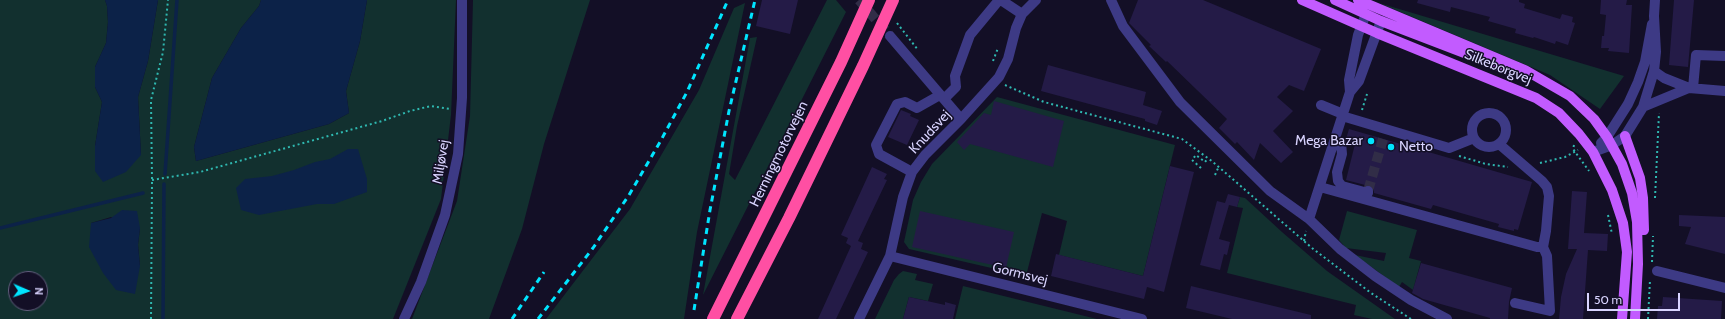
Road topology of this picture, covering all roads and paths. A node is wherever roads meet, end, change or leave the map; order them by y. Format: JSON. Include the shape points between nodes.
{"nodes":[{"id":1,"x":168,"y":0,"type":"edge"},
{"id":2,"x":462,"y":0,"type":"edge"},
{"id":3,"x":868,"y":0,"type":"edge"},
{"id":4,"x":893,"y":0,"type":"edge"},
{"id":5,"x":1000,"y":0,"type":"edge"},
{"id":6,"x":1036,"y":0,"type":"edge"},
{"id":7,"x":1112,"y":0,"type":"edge"},
{"id":8,"x":1302,"y":0,"type":"edge"},
{"id":9,"x":1335,"y":0,"type":"edge"},
{"id":10,"x":1358,"y":0,"type":"edge"},
{"id":11,"x":1655,"y":0,"type":"edge"},
{"id":12,"x":1022,"y":14,"type":"junction"},
{"id":13,"x":1366,"y":14,"type":"junction"},
{"id":14,"x":1654,"y":16,"type":"junction"},
{"id":15,"x":1381,"y":21,"type":"junction"},
{"id":16,"x":1361,"y":26,"type":"junction"},
{"id":17,"x":1377,"y":33,"type":"junction"},
{"id":18,"x":890,"y":36,"type":"tunnel mouth"},
{"id":19,"x":1725,"y":56,"type":"edge"},
{"id":20,"x":1525,"y":70,"type":"junction"},
{"id":21,"x":1654,"y":71,"type":"junction"},
{"id":22,"x":994,"y":81,"type":"junction"},
{"id":23,"x":1691,"y":88,"type":"junction"},
{"id":24,"x":1725,"y":91,"type":"edge"},
{"id":25,"x":1350,"y":92,"type":"junction"},
{"id":26,"x":1367,"y":94,"type":"dead end"},
{"id":27,"x":942,"y":97,"type":"junction"},
{"id":28,"x":1660,"y":98,"type":"junction"},
{"id":29,"x":1321,"y":105,"type":"dead end"},
{"id":30,"x":1643,"y":106,"type":"junction"},
{"id":31,"x":450,"y":109,"type":"dead end"},
{"id":32,"x":1343,"y":115,"type":"junction"},
{"id":33,"x":961,"y":119,"type":"junction"},
{"id":34,"x":1358,"y":122,"type":"junction"},
{"id":35,"x":1625,"y":136,"type":"junction"},
{"id":36,"x":1474,"y":138,"type":"junction"},
{"id":37,"x":1334,"y":140,"type":"junction"},
{"id":38,"x":1610,"y":141,"type":"junction"},
{"id":39,"x":1586,"y":142,"type":"junction"},
{"id":40,"x":1499,"y":144,"type":"junction"},
{"id":41,"x":1593,"y":152,"type":"junction"},
{"id":42,"x":1208,"y":158,"type":"junction"},
{"id":43,"x":1219,"y":166,"type":"junction"},
{"id":44,"x":1201,"y":168,"type":"dead end"},
{"id":45,"x":912,"y":172,"type":"junction"},
{"id":46,"x":1590,"y":174,"type":"dead end"},
{"id":47,"x":1215,"y":176,"type":"dead end"},
{"id":48,"x":152,"y":180,"type":"junction"},
{"id":49,"x":1320,"y":186,"type":"junction"},
{"id":50,"x":1368,"y":191,"type":"dead end"},
{"id":51,"x":1655,"y":199,"type":"dead end"},
{"id":52,"x":1607,"y":212,"type":"dead end"},
{"id":53,"x":1308,"y":219,"type":"junction"},
{"id":54,"x":1653,"y":231,"type":"dead end"},
{"id":55,"x":1614,"y":241,"type":"dead end"},
{"id":56,"x":1543,"y":247,"type":"junction"},
{"id":57,"x":890,"y":256,"type":"junction"},
{"id":58,"x":1638,"y":264,"type":"junction"},
{"id":59,"x":1653,"y":271,"type":"junction"},
{"id":60,"x":1725,"y":288,"type":"edge"},
{"id":61,"x":1515,"y":303,"type":"dead end"},
{"id":62,"x":151,"y":319,"type":"edge"},
{"id":63,"x":404,"y":319,"type":"edge"},
{"id":64,"x":712,"y":319,"type":"edge"},
{"id":65,"x":737,"y":319,"type":"edge"},
{"id":66,"x":859,"y":319,"type":"edge"},
{"id":67,"x":1142,"y":319,"type":"edge"},
{"id":68,"x":1411,"y":319,"type":"edge"},
{"id":69,"x":1447,"y":319,"type":"edge"},
{"id":70,"x":1622,"y":319,"type":"edge"},
{"id":71,"x":1635,"y":319,"type":"edge"},
{"id":72,"x":1648,"y":319,"type":"edge"}],
"edges":[{"from":1,"to":48,"type":"path","via":[[163,52],[151,100]]},
{"from":2,"to":63,"type":"street","name":"Miljøvej","via":[[462,98],[458,154],[445,215],[421,282]]},
{"from":3,"to":64,"type":"highway","name":"Herningmotorvejen","via":[[827,90]]},
{"from":4,"to":65,"type":"highway","via":[[796,204]]},
{"from":5,"to":12,"type":"street"},
{"from":5,"to":27,"type":"street","via":[[970,34],[955,76],[956,87]]},
{"from":6,"to":12,"type":"street","name":"Knudsvej"},
{"from":7,"to":53,"type":"street","via":[[1124,26],[1180,102],[1270,191]]},
{"from":8,"to":16,"type":"main road","name":"Silkeborgvej"},
{"from":9,"to":13,"type":"main road","name":"Silkeborgvej"},
{"from":10,"to":20,"type":"main road","name":"Silkeborgvej"},
{"from":11,"to":14,"type":"street"},
{"from":12,"to":22,"type":"street","name":"Knudsvej","via":[[1008,59]]},
{"from":13,"to":15,"type":"main road","name":"Silkeborgvej"},
{"from":13,"to":16,"type":"street"},
{"from":14,"to":21,"type":"street"},
{"from":14,"to":38,"type":"street","via":[[1645,62],[1638,82]]},
{"from":15,"to":17,"type":"street"},
{"from":15,"to":20,"type":"main road","name":"Silkeborgvej","via":[[1503,68]]},
{"from":16,"to":17,"type":"main road","name":"Silkeborgvej"},
{"from":16,"to":25,"type":"street"},
{"from":17,"to":25,"type":"street","via":[[1359,81]]},
{"from":17,"to":39,"type":"main road","name":"Silkeborgvej","via":[[1536,98],[1559,113]]},
{"from":18,"to":27,"type":"street"},
{"from":19,"to":23,"type":"street","via":[[1696,55]]},
{"from":20,"to":38,"type":"main road","name":"Silkeborgvej","via":[[1570,96]]},
{"from":21,"to":23,"type":"street","via":[[1664,78]]},
{"from":21,"to":30,"type":"street"},
{"from":22,"to":33,"type":"street","name":"Knudsvej"},
{"from":22,"to":42,"type":"path","via":[[1044,102],[1182,139]]},
{"from":23,"to":24,"type":"street"},
{"from":23,"to":28,"type":"street"},
{"from":25,"to":32,"type":"street"},
{"from":26,"to":34,"type":"path"},
{"from":27,"to":33,"type":"street"},
{"from":27,"to":45,"type":"street","via":[[917,108],[904,102],[897,104],[876,145],[879,154]]},
{"from":28,"to":30,"type":"street"},
{"from":28,"to":51,"type":"path"},
{"from":29,"to":32,"type":"street"},
{"from":30,"to":35,"type":"street"},
{"from":31,"to":48,"type":"path","via":[[431,106],[410,111],[200,172]]},
{"from":32,"to":34,"type":"street"},
{"from":32,"to":37,"type":"street"},
{"from":33,"to":45,"type":"street","name":"Knudsvej"},
{"from":34,"to":36,"type":"street","via":[[1385,135],[1448,148]]},
{"from":35,"to":38,"type":"street"},
{"from":35,"to":58,"type":"main road","via":[[1640,178],[1643,198],[1644,228]]},
{"from":36,"to":40,"type":"street","via":[[1480,145],[1487,147]]},
{"from":36,"to":40,"type":"street","via":[[1474,122],[1484,114],[1491,114],[1497,116],[1505,126],[1503,139]]},
{"from":37,"to":49,"type":"street"},
{"from":37,"to":50,"type":"street","via":[[1341,143],[1342,154],[1336,172],[1338,182],[1342,186]]},
{"from":38,"to":41,"type":"street"},
{"from":38,"to":58,"type":"main road","name":"Silkeborgvej","via":[[1625,169],[1632,193],[1637,222]]},
{"from":39,"to":41,"type":"main road","name":"Silkeborgvej"},
{"from":39,"to":46,"type":"path","via":[[1576,152]]},
{"from":40,"to":56,"type":"street","via":[[1547,187],[1549,196]]},
{"from":41,"to":70,"type":"main road","name":"Silkeborgvej","via":[[1612,190],[1623,223],[1626,252]]},
{"from":42,"to":43,"type":"path"},
{"from":42,"to":44,"type":"path","via":[[1205,162],[1196,155],[1192,160]]},
{"from":43,"to":47,"type":"path"},
{"from":43,"to":68,"type":"path","via":[[1312,248],[1371,293]]},
{"from":45,"to":57,"type":"street","name":"Knudsvej"},
{"from":48,"to":62,"type":"path"},
{"from":49,"to":53,"type":"street"},
{"from":49,"to":56,"type":"street"},
{"from":52,"to":55,"type":"path"},
{"from":53,"to":69,"type":"street","via":[[1340,249],[1375,276],[1411,300]]},
{"from":54,"to":59,"type":"path"},
{"from":56,"to":61,"type":"street","via":[[1547,256],[1550,311]]},
{"from":57,"to":66,"type":"street","name":"Knudsvej"},
{"from":57,"to":67,"type":"street","name":"Gormsvej"},
{"from":58,"to":71,"type":"main road","name":"Silkeborgvej"},
{"from":59,"to":60,"type":"street"},
{"from":59,"to":72,"type":"path"}]}
